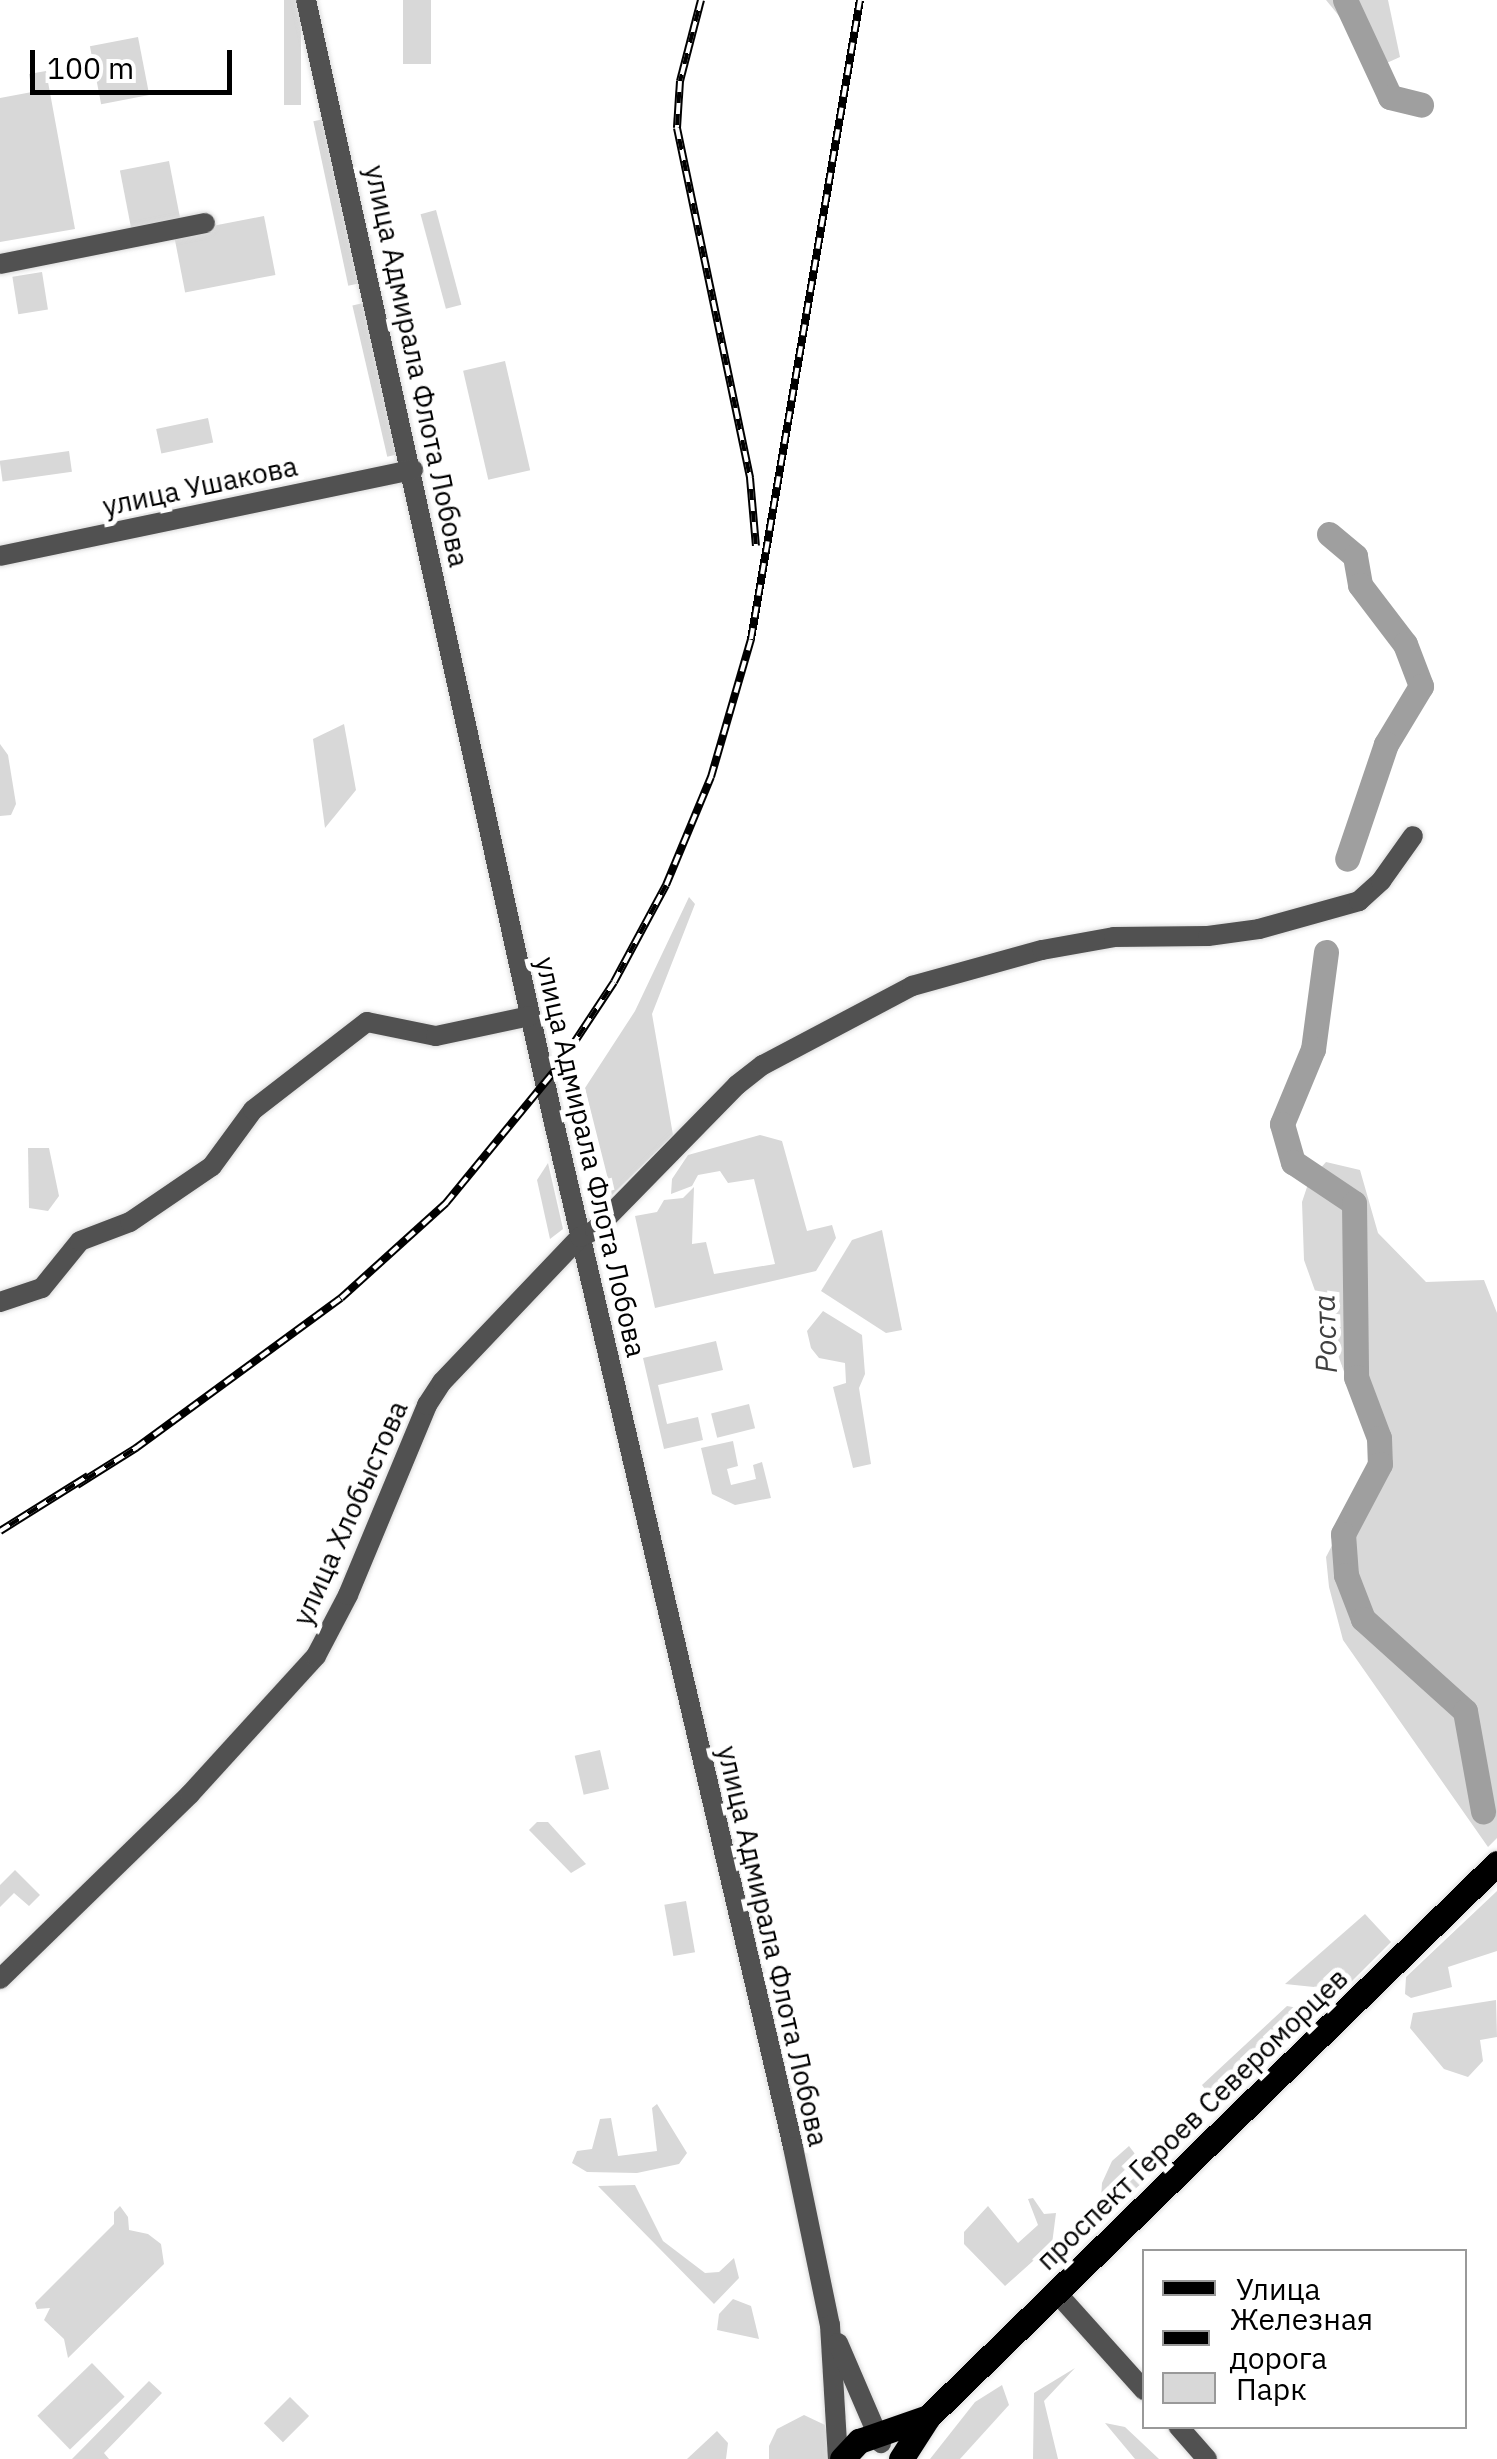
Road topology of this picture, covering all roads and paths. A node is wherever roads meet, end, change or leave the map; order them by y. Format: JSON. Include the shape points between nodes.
{"nodes":[{"id":1,"x":306,"y":0,"type":"edge"},
{"id":2,"x":205,"y":222,"type":"dead end"},
{"id":3,"x":0,"y":264,"type":"edge"},
{"id":4,"x":413,"y":470,"type":"junction"},
{"id":5,"x":0,"y":556,"type":"edge"},
{"id":6,"x":1413,"y":836,"type":"dead end"},
{"id":7,"x":530,"y":1016,"type":"junction"},
{"id":8,"x":580,"y":1237,"type":"junction"},
{"id":9,"x":0,"y":1302,"type":"edge"},
{"id":10,"x":1497,"y":1863,"type":"edge"},
{"id":11,"x":0,"y":1980,"type":"edge"},
{"id":12,"x":1056,"y":2292,"type":"junction"},
{"id":13,"x":830,"y":2325,"type":"junction"},
{"id":14,"x":1142,"y":2388,"type":"edge"},
{"id":15,"x":1181,"y":2429,"type":"edge"},
{"id":16,"x":885,"y":2447,"type":"edge"},
{"id":17,"x":840,"y":2459,"type":"edge"},
{"id":18,"x":1207,"y":2459,"type":"edge"}],
"edges":[{"from":1,"to":4,"type":"street","name":"улица Адмирала Флота Лобова"},
{"from":2,"to":3,"type":"street"},
{"from":4,"to":5,"type":"street","name":"улица Ушакова"},
{"from":4,"to":7,"type":"street","name":"улица Адмирала Флота Лобова"},
{"from":6,"to":8,"type":"street","name":"улица Хлобыстова","via":[[1382,882],[1359,902],[1259,929],[1060,946],[912,986],[763,1065],[596,1230]]},
{"from":7,"to":8,"type":"street","name":"улица Адмирала Флота Лобова"},
{"from":7,"to":9,"type":"street","via":[[436,1036],[367,1022],[253,1110],[212,1166],[130,1222],[80,1241],[42,1288]]},
{"from":8,"to":11,"type":"street","name":"улица Хлобыстова","via":[[427,1405],[316,1656],[190,1794]]},
{"from":8,"to":13,"type":"street","name":"улица Адмирала Флота Лобова"},
{"from":10,"to":12,"type":"main road","name":"проспект Героев Североморцев"},
{"from":12,"to":14,"type":"street"},
{"from":12,"to":16,"type":"main road","name":"проспект Героев Североморцев","via":[[928,2417]]},
{"from":13,"to":16,"type":"street","name":"улица Адмирала Флота Лобова"},
{"from":13,"to":17,"type":"street","name":"улица Адмирала Флота Лобова"},
{"from":15,"to":18,"type":"street"},
{"from":16,"to":17,"type":"main road","name":"проспект Героев Североморцев","via":[[854,2445]]}]}
